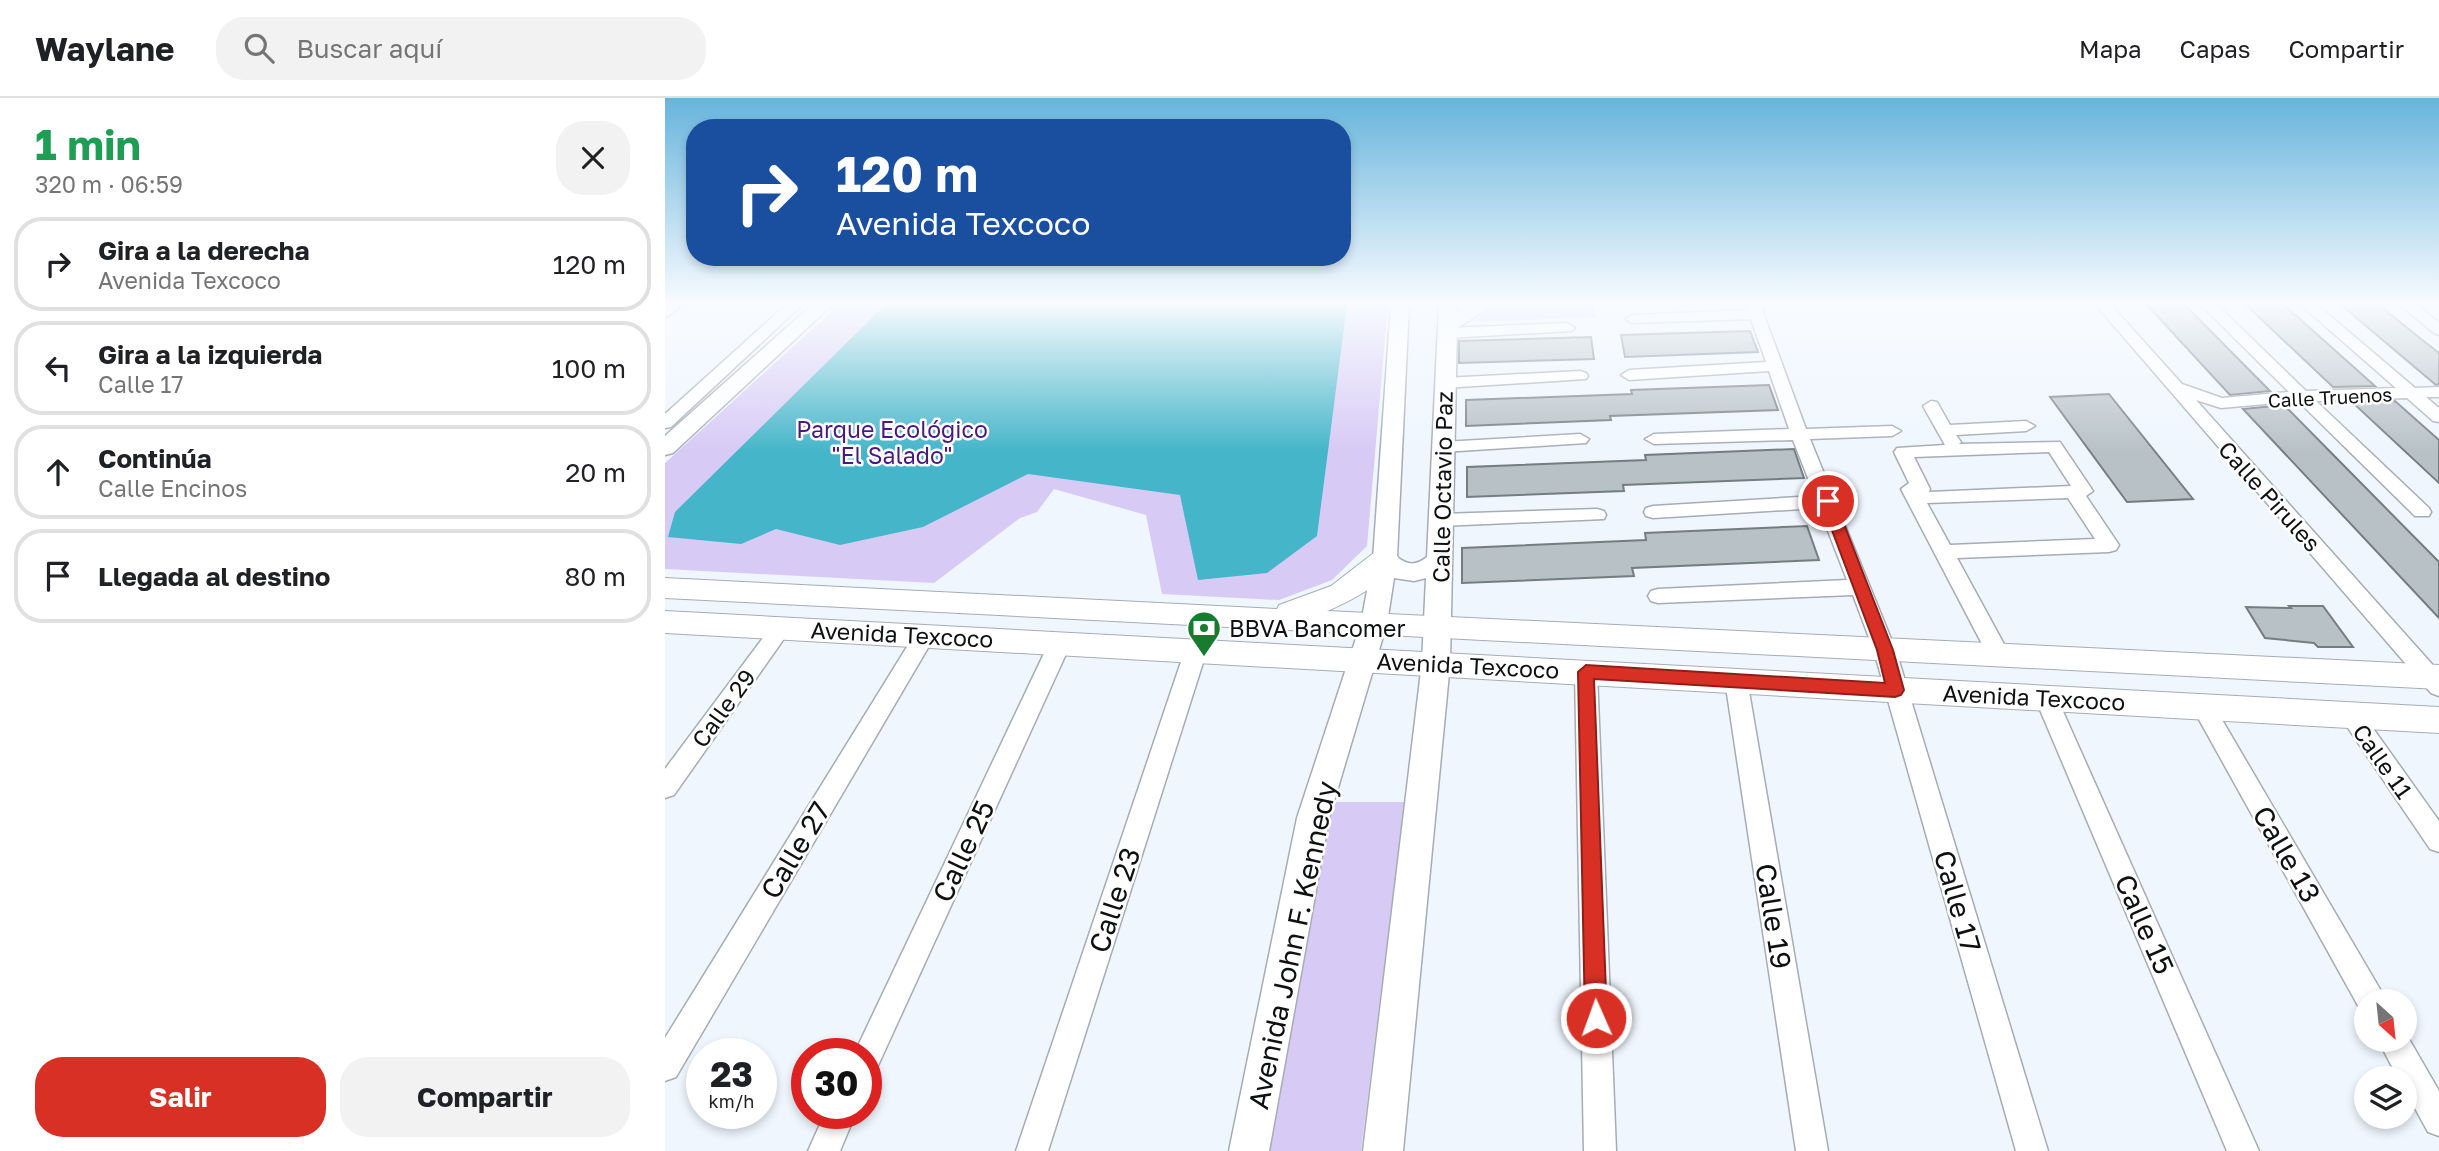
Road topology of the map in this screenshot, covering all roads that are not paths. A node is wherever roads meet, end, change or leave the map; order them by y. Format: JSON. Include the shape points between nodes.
{"nodes":[{"id":1,"x":739,"y":353,"type":"edge"},
{"id":2,"x":762,"y":353,"type":"edge"},
{"id":3,"x":1397,"y":353,"type":"edge"},
{"id":4,"x":1446,"y":353,"type":"edge"},
{"id":5,"x":1772,"y":353,"type":"edge"},
{"id":6,"x":2145,"y":353,"type":"edge"},
{"id":7,"x":2258,"y":353,"type":"edge"},
{"id":8,"x":2364,"y":353,"type":"edge"},
{"id":9,"x":1777,"y":366,"type":"junction"},
{"id":10,"x":1629,"y":374,"type":"dead end"},
{"id":11,"x":1580,"y":376,"type":"dead end"},
{"id":12,"x":1444,"y":383,"type":"junction"},
{"id":13,"x":2175,"y":387,"type":"junction"},
{"id":14,"x":2439,"y":392,"type":"edge"},
{"id":15,"x":2411,"y":393,"type":"junction"},
{"id":16,"x":2302,"y":396,"type":"junction"},
{"id":17,"x":2221,"y":404,"type":"junction"},
{"id":18,"x":1931,"y":406,"type":"dead end"},
{"id":19,"x":674,"y":408,"type":"edge"},
{"id":20,"x":708,"y":409,"type":"junction"},
{"id":21,"x":2439,"y":416,"type":"edge"},
{"id":22,"x":665,"y":423,"type":"edge"},
{"id":23,"x":2206,"y":424,"type":"junction"},
{"id":24,"x":2026,"y":425,"type":"dead end"},
{"id":25,"x":1944,"y":430,"type":"junction"},
{"id":26,"x":1892,"y":431,"type":"dead end"},
{"id":27,"x":1799,"y":433,"type":"junction"},
{"id":28,"x":1580,"y":439,"type":"dead end"},
{"id":29,"x":1654,"y":439,"type":"dead end"},
{"id":30,"x":1443,"y":447,"type":"junction"},
{"id":31,"x":665,"y":448,"type":"edge"},
{"id":32,"x":1956,"y":450,"type":"junction"},
{"id":33,"x":2074,"y":492,"type":"junction"},
{"id":34,"x":1915,"y":498,"type":"junction"},
{"id":35,"x":1828,"y":501,"type":"junction"},
{"id":36,"x":1653,"y":512,"type":"dead end"},
{"id":37,"x":2422,"y":512,"type":"dead end"},
{"id":38,"x":1597,"y":515,"type":"dead end"},
{"id":39,"x":1441,"y":520,"type":"junction"},
{"id":40,"x":1944,"y":552,"type":"junction"},
{"id":41,"x":1441,"y":555,"type":"junction"},
{"id":42,"x":1385,"y":559,"type":"junction"},
{"id":43,"x":1861,"y":587,"type":"junction"},
{"id":44,"x":665,"y":588,"type":"edge"},
{"id":45,"x":1658,"y":596,"type":"dead end"},
{"id":46,"x":1265,"y":618,"type":"junction"},
{"id":47,"x":665,"y":622,"type":"edge"},
{"id":48,"x":1374,"y":622,"type":"junction"},
{"id":49,"x":1438,"y":627,"type":"junction"},
{"id":50,"x":782,"y":628,"type":"junction"},
{"id":51,"x":925,"y":635,"type":"junction"},
{"id":52,"x":1060,"y":643,"type":"junction"},
{"id":53,"x":1196,"y":650,"type":"junction"},
{"id":54,"x":1885,"y":650,"type":"junction"},
{"id":55,"x":2000,"y":657,"type":"junction"},
{"id":56,"x":1362,"y":660,"type":"junction"},
{"id":57,"x":1436,"y":663,"type":"junction"},
{"id":58,"x":1586,"y":672,"type":"junction"},
{"id":59,"x":1736,"y":680,"type":"junction"},
{"id":60,"x":2436,"y":680,"type":"edge"},
{"id":61,"x":1895,"y":690,"type":"junction"},
{"id":62,"x":2046,"y":698,"type":"junction"},
{"id":63,"x":2203,"y":706,"type":"junction"},
{"id":64,"x":2352,"y":716,"type":"junction"},
{"id":65,"x":2439,"y":720,"type":"edge"},
{"id":66,"x":665,"y":788,"type":"edge"},
{"id":67,"x":2439,"y":841,"type":"edge"},
{"id":68,"x":2364,"y":989,"type":"edge"},
{"id":69,"x":876,"y":1038,"type":"edge"},
{"id":70,"x":2399,"y":1052,"type":"edge"},
{"id":71,"x":665,"y":1066,"type":"edge"},
{"id":72,"x":2439,"y":1121,"type":"edge"},
{"id":73,"x":834,"y":1129,"type":"edge"},
{"id":74,"x":824,"y":1151,"type":"edge"},
{"id":75,"x":1031,"y":1151,"type":"edge"},
{"id":76,"x":1249,"y":1151,"type":"edge"},
{"id":77,"x":1383,"y":1151,"type":"edge"},
{"id":78,"x":1600,"y":1151,"type":"edge"},
{"id":79,"x":1812,"y":1151,"type":"edge"},
{"id":80,"x":2032,"y":1151,"type":"edge"},
{"id":81,"x":2243,"y":1151,"type":"edge"}],
"edges":[{"from":1,"to":19,"type":"street"},
{"from":2,"to":20,"type":"street"},
{"from":3,"to":42,"type":"street","name":"Avenida John F. Kennedy"},
{"from":4,"to":12,"type":"street","name":"Calle Octavio Paz"},
{"from":5,"to":9,"type":"street","name":"Calle 17"},
{"from":6,"to":13,"type":"street","name":"Calle Pirules"},
{"from":7,"to":16,"type":"street"},
{"from":8,"to":15,"type":"street"},
{"from":9,"to":10,"type":"street"},
{"from":9,"to":27,"type":"street","name":"Calle 17"},
{"from":11,"to":12,"type":"street"},
{"from":12,"to":30,"type":"street","name":"Calle Octavio Paz"},
{"from":13,"to":17,"type":"street","name":"Calle Truenos"},
{"from":13,"to":23,"type":"street","name":"Calle Pirules"},
{"from":14,"to":15,"type":"street","name":"Calle Truenos"},
{"from":15,"to":16,"type":"street","name":"Calle Truenos"},
{"from":15,"to":21,"type":"street"},
{"from":16,"to":17,"type":"street","name":"Calle Truenos"},
{"from":16,"to":37,"type":"street"},
{"from":17,"to":23,"type":"street"},
{"from":18,"to":25,"type":"street"},
{"from":19,"to":20,"type":"street"},
{"from":19,"to":22,"type":"street"},
{"from":20,"to":31,"type":"street"},
{"from":23,"to":60,"type":"street","name":"Calle Pirules"},
{"from":24,"to":25,"type":"street"},
{"from":25,"to":32,"type":"street"},
{"from":26,"to":27,"type":"street"},
{"from":27,"to":29,"type":"street"},
{"from":27,"to":35,"type":"street","name":"Calle 17"},
{"from":28,"to":30,"type":"street"},
{"from":30,"to":39,"type":"street","name":"Calle Octavio Paz"},
{"from":32,"to":33,"type":"street","via":[[2054,446],[2084,491]]},
{"from":32,"to":34,"type":"street","via":[[1903,452],[1921,489],[1910,489]]},
{"from":33,"to":34,"type":"street"},
{"from":33,"to":40,"type":"street","via":[[2109,545]]},
{"from":34,"to":40,"type":"street"},
{"from":35,"to":36,"type":"street"},
{"from":35,"to":43,"type":"street","name":"Calle 17"},
{"from":38,"to":39,"type":"street"},
{"from":39,"to":41,"type":"street","name":"Calle Octavio Paz"},
{"from":40,"to":55,"type":"street"},
{"from":41,"to":42,"type":"street","via":[[1427,569],[1411,573],[1397,570]]},
{"from":41,"to":49,"type":"street","name":"Calle Octavio Paz"},
{"from":42,"to":46,"type":"main road","via":[[1361,581],[1330,599]]},
{"from":42,"to":48,"type":"street","name":"Avenida John F. Kennedy"},
{"from":43,"to":45,"type":"street"},
{"from":43,"to":54,"type":"street","name":"Calle 17"},
{"from":44,"to":46,"type":"main road","name":"Avenida Texcoco"},
{"from":46,"to":48,"type":"main road","name":"Avenida Texcoco"},
{"from":47,"to":50,"type":"main road","name":"Avenida Texcoco"},
{"from":48,"to":49,"type":"main road","name":"Avenida Texcoco"},
{"from":48,"to":56,"type":"street","name":"Avenida John F. Kennedy"},
{"from":49,"to":54,"type":"main road","name":"Avenida Texcoco"},
{"from":49,"to":57,"type":"street","name":"Calle Octavio Paz"},
{"from":50,"to":51,"type":"main road","name":"Avenida Texcoco"},
{"from":50,"to":66,"type":"street","name":"Calle 29"},
{"from":51,"to":52,"type":"main road","name":"Avenida Texcoco"},
{"from":51,"to":71,"type":"street","name":"Calle 27"},
{"from":52,"to":53,"type":"main road","name":"Avenida Texcoco"},
{"from":52,"to":69,"type":"street","name":"Calle 25"},
{"from":53,"to":56,"type":"main road","name":"Avenida Texcoco"},
{"from":53,"to":75,"type":"street","name":"Calle 23"},
{"from":54,"to":55,"type":"main road","name":"Avenida Texcoco"},
{"from":54,"to":61,"type":"street","name":"Calle 17"},
{"from":55,"to":60,"type":"main road","name":"Avenida Texcoco"},
{"from":56,"to":57,"type":"main road","name":"Avenida Texcoco"},
{"from":56,"to":76,"type":"street","name":"Avenida John F. Kennedy","via":[[1313,818]]},
{"from":57,"to":58,"type":"main road","name":"Avenida Texcoco"},
{"from":57,"to":77,"type":"street"},
{"from":58,"to":59,"type":"main road","name":"Avenida Texcoco"},
{"from":58,"to":78,"type":"street"},
{"from":59,"to":61,"type":"main road","name":"Avenida Texcoco"},
{"from":59,"to":79,"type":"street","name":"Calle 19"},
{"from":61,"to":62,"type":"main road","name":"Avenida Texcoco"},
{"from":61,"to":80,"type":"street","name":"Calle 17"},
{"from":62,"to":63,"type":"main road","name":"Avenida Texcoco"},
{"from":62,"to":81,"type":"street","name":"Calle 15"},
{"from":63,"to":64,"type":"main road","name":"Avenida Texcoco"},
{"from":63,"to":68,"type":"street","name":"Calle 13"},
{"from":64,"to":65,"type":"main road","name":"Avenida Texcoco"},
{"from":64,"to":67,"type":"street","name":"Calle 11"},
{"from":70,"to":72,"type":"street"},
{"from":73,"to":74,"type":"street"}]}
